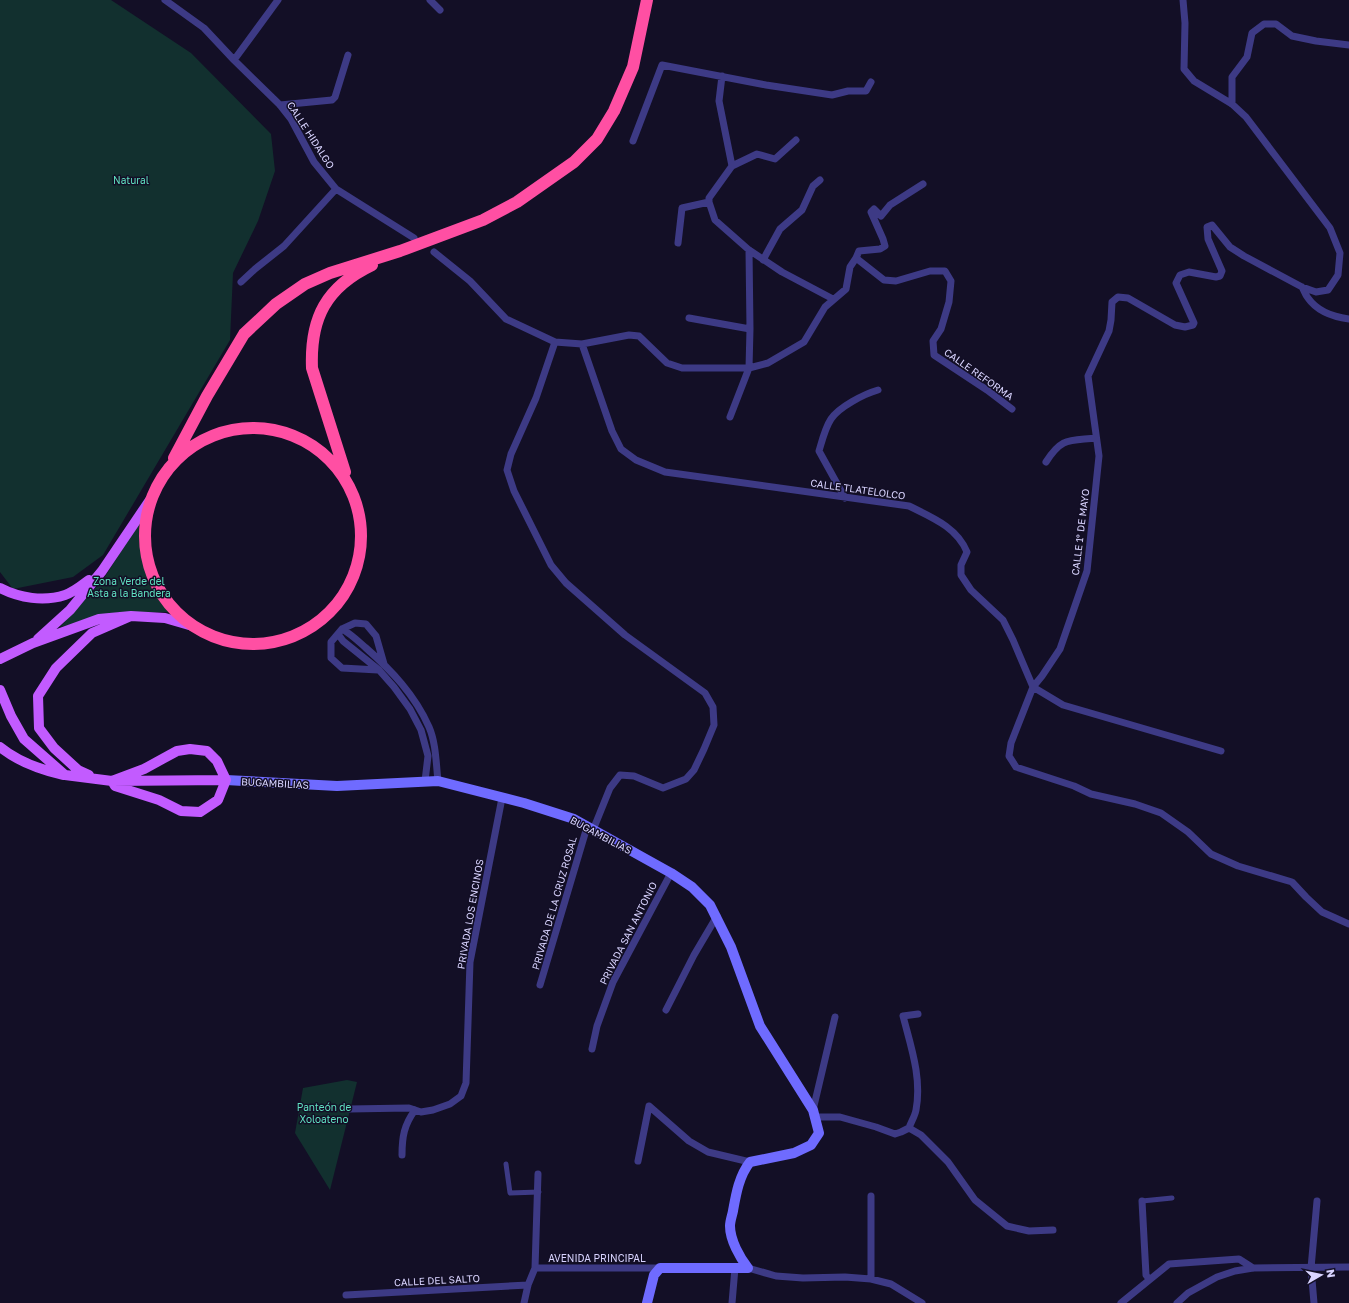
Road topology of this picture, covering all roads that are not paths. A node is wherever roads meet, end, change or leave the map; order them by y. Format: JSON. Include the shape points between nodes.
{"nodes":[{"id":1,"x":165,"y":0,"type":"edge"},
{"id":2,"x":278,"y":0,"type":"edge"},
{"id":3,"x":430,"y":0,"type":"edge"},
{"id":4,"x":648,"y":0,"type":"edge"},
{"id":5,"x":1183,"y":0,"type":"edge"},
{"id":6,"x":440,"y":10,"type":"dead end"},
{"id":7,"x":1349,"y":45,"type":"edge"},
{"id":8,"x":348,"y":55,"type":"dead end"},
{"id":9,"x":234,"y":60,"type":"junction"},
{"id":10,"x":722,"y":76,"type":"junction"},
{"id":11,"x":871,"y":82,"type":"dead end"},
{"id":12,"x":1232,"y":104,"type":"junction"},
{"id":13,"x":280,"y":105,"type":"junction"},
{"id":14,"x":796,"y":140,"type":"dead end"},
{"id":15,"x":633,"y":141,"type":"dead end"},
{"id":16,"x":732,"y":166,"type":"junction"},
{"id":17,"x":820,"y":180,"type":"dead end"},
{"id":18,"x":923,"y":184,"type":"dead end"},
{"id":19,"x":336,"y":189,"type":"junction"},
{"id":20,"x":709,"y":202,"type":"junction"},
{"id":21,"x":414,"y":238,"type":"dead end"},
{"id":22,"x":678,"y":243,"type":"dead end"},
{"id":23,"x":749,"y":250,"type":"junction"},
{"id":24,"x":400,"y":251,"type":"junction"},
{"id":25,"x":434,"y":252,"type":"dead end"},
{"id":26,"x":856,"y":258,"type":"junction"},
{"id":27,"x":763,"y":260,"type":"junction"},
{"id":28,"x":241,"y":282,"type":"dead end"},
{"id":29,"x":1302,"y":287,"type":"junction"},
{"id":30,"x":833,"y":299,"type":"junction"},
{"id":31,"x":689,"y":318,"type":"dead end"},
{"id":32,"x":1349,"y":319,"type":"edge"},
{"id":33,"x":750,"y":329,"type":"junction"},
{"id":34,"x":556,"y":342,"type":"junction"},
{"id":35,"x":582,"y":344,"type":"junction"},
{"id":36,"x":748,"y":368,"type":"junction"},
{"id":37,"x":878,"y":390,"type":"dead end"},
{"id":38,"x":1012,"y":409,"type":"dead end"},
{"id":39,"x":730,"y":417,"type":"dead end"},
{"id":40,"x":1096,"y":438,"type":"junction"},
{"id":41,"x":174,"y":458,"type":"junction"},
{"id":42,"x":1046,"y":462,"type":"dead end"},
{"id":43,"x":349,"y":484,"type":"junction"},
{"id":44,"x":845,"y":498,"type":"junction"},
{"id":45,"x":150,"y":500,"type":"junction"},
{"id":46,"x":102,"y":571,"type":"junction"},
{"id":47,"x":0,"y":588,"type":"edge"},
{"id":48,"x":131,"y":616,"type":"junction"},
{"id":49,"x":196,"y":627,"type":"junction"},
{"id":50,"x":340,"y":632,"type":"junction"},
{"id":51,"x":33,"y":642,"type":"junction"},
{"id":52,"x":0,"y":659,"type":"edge"},
{"id":53,"x":384,"y":664,"type":"junction"},
{"id":54,"x":379,"y":670,"type":"junction"},
{"id":55,"x":1033,"y":687,"type":"junction"},
{"id":56,"x":0,"y":690,"type":"edge"},
{"id":57,"x":0,"y":747,"type":"edge"},
{"id":58,"x":1221,"y":751,"type":"dead end"},
{"id":59,"x":65,"y":775,"type":"junction"},
{"id":60,"x":100,"y":780,"type":"junction"},
{"id":61,"x":226,"y":780,"type":"junction"},
{"id":62,"x":112,"y":781,"type":"junction"},
{"id":63,"x":438,"y":781,"type":"junction"},
{"id":64,"x":425,"y":782,"type":"junction"},
{"id":65,"x":502,"y":798,"type":"junction"},
{"id":66,"x":590,"y":828,"type":"junction"},
{"id":67,"x":671,"y":873,"type":"junction"},
{"id":68,"x":716,"y":916,"type":"junction"},
{"id":69,"x":1349,"y":924,"type":"edge"},
{"id":70,"x":540,"y":985,"type":"dead end"},
{"id":71,"x":666,"y":1010,"type":"dead end"},
{"id":72,"x":918,"y":1014,"type":"dead end"},
{"id":73,"x":835,"y":1017,"type":"dead end"},
{"id":74,"x":592,"y":1049,"type":"dead end"},
{"id":75,"x":349,"y":1108,"type":"dead end"},
{"id":76,"x":415,"y":1110,"type":"junction"},
{"id":77,"x":815,"y":1114,"type":"junction"},
{"id":78,"x":909,"y":1128,"type":"junction"},
{"id":79,"x":402,"y":1155,"type":"dead end"},
{"id":80,"x":638,"y":1161,"type":"dead end"},
{"id":81,"x":750,"y":1162,"type":"junction"},
{"id":82,"x":506,"y":1164,"type":"dead end"},
{"id":83,"x":538,"y":1174,"type":"dead end"},
{"id":84,"x":539,"y":1192,"type":"junction"},
{"id":85,"x":871,"y":1196,"type":"dead end"},
{"id":86,"x":1172,"y":1198,"type":"dead end"},
{"id":87,"x":1142,"y":1201,"type":"joint"},
{"id":88,"x":1317,"y":1202,"type":"dead end"},
{"id":89,"x":1053,"y":1230,"type":"dead end"},
{"id":90,"x":1349,"y":1267,"type":"edge"},
{"id":91,"x":535,"y":1268,"type":"junction"},
{"id":92,"x":660,"y":1268,"type":"junction"},
{"id":93,"x":735,"y":1268,"type":"junction"},
{"id":94,"x":748,"y":1268,"type":"junction"},
{"id":95,"x":1253,"y":1268,"type":"junction"},
{"id":96,"x":1311,"y":1268,"type":"junction"},
{"id":97,"x":871,"y":1279,"type":"junction"},
{"id":98,"x":1149,"y":1279,"type":"junction"},
{"id":99,"x":528,"y":1286,"type":"junction"},
{"id":100,"x":346,"y":1295,"type":"dead end"},
{"id":101,"x":524,"y":1303,"type":"edge"},
{"id":102,"x":647,"y":1303,"type":"edge"},
{"id":103,"x":732,"y":1303,"type":"edge"},
{"id":104,"x":922,"y":1303,"type":"edge"},
{"id":105,"x":1121,"y":1303,"type":"edge"},
{"id":106,"x":1176,"y":1303,"type":"edge"},
{"id":107,"x":1314,"y":1303,"type":"edge"}],
"edges":[{"from":1,"to":9,"type":"street","name":"CALLE HIDALGO","via":[[204,28]]},
{"from":2,"to":9,"type":"street"},
{"from":3,"to":6,"type":"street"},
{"from":4,"to":24,"type":"highway","via":[[633,67],[614,111],[597,139],[574,162],[517,202],[483,220]]},
{"from":5,"to":12,"type":"street","via":[[1184,69],[1194,81]]},
{"from":7,"to":12,"type":"street","via":[[1292,36],[1276,24],[1264,24],[1252,33],[1247,57],[1232,77]]},
{"from":8,"to":13,"type":"street","via":[[332,100]]},
{"from":9,"to":13,"type":"street","name":"CALLE HIDALGO"},
{"from":10,"to":11,"type":"street","via":[[832,95],[848,91],[866,91]]},
{"from":10,"to":15,"type":"street","via":[[662,65]]},
{"from":10,"to":16,"type":"street","via":[[719,101]]},
{"from":12,"to":29,"type":"street","via":[[1246,117],[1330,228],[1340,253],[1338,275],[1328,290],[1316,292]]},
{"from":13,"to":19,"type":"street","name":"CALLE HIDALGO","via":[[291,119],[314,162]]},
{"from":14,"to":16,"type":"street","via":[[775,159],[757,154]]},
{"from":16,"to":20,"type":"street","via":[[709,198]]},
{"from":17,"to":27,"type":"street","via":[[813,186],[802,210],[780,229]]},
{"from":18,"to":26,"type":"street","via":[[890,205],[882,216],[874,208],[871,212],[885,246],[880,249],[859,251]]},
{"from":19,"to":21,"type":"street","name":"CALLE HIDALGO"},
{"from":19,"to":28,"type":"street","via":[[284,246]]},
{"from":20,"to":22,"type":"street","via":[[682,208]]},
{"from":20,"to":23,"type":"street","via":[[715,220]]},
{"from":23,"to":27,"type":"street"},
{"from":23,"to":33,"type":"street"},
{"from":24,"to":41,"type":"highway","via":[[344,268],[305,284],[276,304],[244,334]]},
{"from":24,"to":43,"type":"highway","via":[[346,280],[333,293],[317,319],[311,350],[312,368]]},
{"from":25,"to":34,"type":"street","via":[[470,281],[506,319]]},
{"from":26,"to":30,"type":"street","via":[[850,268],[846,289]]},
{"from":26,"to":38,"type":"street","name":"CALLE REFORMA","via":[[884,280],[896,281],[930,271],[945,271],[951,281],[949,302],[941,330],[933,341],[934,355]]},
{"from":27,"to":30,"type":"street"},
{"from":29,"to":32,"type":"street","via":[[1308,298],[1322,310]]},
{"from":29,"to":40,"type":"street","name":"CALLE 1° DE MAYO","via":[[1244,256],[1230,247],[1212,225],[1207,227],[1208,239],[1222,271],[1220,276],[1189,272],[1180,275],[1176,283],[1193,325],[1175,325],[1128,298],[1118,298],[1112,302],[1109,331],[1088,376]]},
{"from":30,"to":36,"type":"street","via":[[825,307],[804,342],[768,363]]},
{"from":31,"to":33,"type":"street"},
{"from":33,"to":36,"type":"street"},
{"from":34,"to":35,"type":"street"},
{"from":34,"to":66,"type":"street","name":"PRIVADA DE LA CRUZ ROSAL","via":[[507,470],[514,491],[552,566],[566,583],[624,635],[705,693],[713,707],[714,725],[694,770],[686,780],[663,788],[634,776],[620,775],[610,788]]},
{"from":35,"to":36,"type":"street","via":[[629,335],[639,336],[667,363],[682,368]]},
{"from":35,"to":44,"type":"street","name":"CALLE TLATELOLCO","via":[[612,431],[621,449],[636,460],[665,472]]},
{"from":36,"to":39,"type":"street"},
{"from":37,"to":44,"type":"street","via":[[859,397],[831,419],[819,451]]},
{"from":40,"to":42,"type":"street","via":[[1065,441],[1054,450]]},
{"from":40,"to":55,"type":"street","name":"CALLE 1° DE MAYO","via":[[1099,456],[1087,571],[1060,649]]},
{"from":41,"to":43,"type":"highway","via":[[187,448],[226,432],[260,429],[290,435],[316,449],[339,468]]},
{"from":41,"to":45,"type":"highway"},
{"from":43,"to":49,"type":"highway","via":[[359,511],[360,551],[351,581],[334,606],[315,624],[293,636],[262,643],[236,642],[211,635]]},
{"from":44,"to":55,"type":"street","name":"CALLE TLATELOLCO","via":[[909,506],[940,521],[962,541],[967,552],[961,565],[961,575],[971,590],[1003,620]]},
{"from":45,"to":46,"type":"main road"},
{"from":45,"to":49,"type":"highway","via":[[145,528],[152,573],[165,598]]},
{"from":46,"to":47,"type":"main road","via":[[76,590],[49,599],[29,598]]},
{"from":46,"to":51,"type":"main road","via":[[70,610]]},
{"from":48,"to":49,"type":"main road","via":[[165,618]]},
{"from":48,"to":51,"type":"main road","via":[[99,619]]},
{"from":48,"to":60,"type":"main road","via":[[92,633],[56,668],[38,696],[39,728],[54,748],[78,770]]},
{"from":50,"to":53,"type":"street","via":[[349,633]]},
{"from":50,"to":53,"type":"street","via":[[355,623],[366,624],[376,636]]},
{"from":50,"to":54,"type":"street","via":[[343,641]]},
{"from":50,"to":54,"type":"street","via":[[332,642],[331,658],[342,668]]},
{"from":51,"to":52,"type":"main road"},
{"from":53,"to":63,"type":"street","via":[[417,705],[429,727],[436,755]]},
{"from":54,"to":64,"type":"street","via":[[410,709],[421,730],[428,756]]},
{"from":55,"to":58,"type":"street","via":[[1063,705]]},
{"from":55,"to":69,"type":"street","via":[[1011,743],[1009,756],[1016,767],[1091,794],[1161,812],[1188,832],[1211,854],[1238,866],[1292,882],[1322,912]]},
{"from":56,"to":59,"type":"main road","via":[[24,739]]},
{"from":57,"to":59,"type":"main road","via":[[9,754],[47,771]]},
{"from":59,"to":60,"type":"main road"},
{"from":60,"to":62,"type":"main road"},
{"from":61,"to":62,"type":"main road"},
{"from":61,"to":62,"type":"main road","via":[[217,761],[207,751],[190,749],[177,751],[144,769]]},
{"from":61,"to":62,"type":"main road","via":[[218,800],[200,812],[181,811],[159,800],[115,786]]},
{"from":61,"to":64,"type":"main road","name":"BUGAMBILIAS","via":[[337,786]]},
{"from":63,"to":64,"type":"main road","name":"BUGAMBILIAS"},
{"from":63,"to":65,"type":"main road","name":"BUGAMBILIAS"},
{"from":65,"to":66,"type":"main road","name":"BUGAMBILIAS","via":[[574,819]]},
{"from":65,"to":76,"type":"street","name":"PRIVADA LOS ENCINOS","via":[[470,962],[466,1083],[461,1096],[450,1104],[433,1110]]},
{"from":66,"to":67,"type":"main road","name":"BUGAMBILIAS"},
{"from":66,"to":70,"type":"street","name":"PRIVADA DE LA CRUZ ROSAL"},
{"from":67,"to":68,"type":"main road","name":"BUGAMBILIAS","via":[[692,887],[710,905]]},
{"from":67,"to":74,"type":"street","name":"PRIVADA SAN ANTONIO","via":[[613,982],[597,1026]]},
{"from":68,"to":71,"type":"street"},
{"from":68,"to":77,"type":"main road","name":"BUGAMBILIAS","via":[[731,946],[760,1026]]},
{"from":72,"to":78,"type":"street","via":[[903,1016],[917,1072],[916,1112]]},
{"from":73,"to":77,"type":"street"},
{"from":75,"to":76,"type":"street"},
{"from":76,"to":79,"type":"street","via":[[402,1136]]},
{"from":77,"to":78,"type":"street","via":[[840,1117],[895,1134]]},
{"from":77,"to":81,"type":"main road","name":"BUGAMBILIAS","via":[[819,1132],[811,1145],[794,1153]]},
{"from":78,"to":89,"type":"street","via":[[921,1135],[948,1162],[975,1200],[1007,1226],[1028,1231]]},
{"from":80,"to":81,"type":"street","via":[[649,1106],[689,1141],[708,1152]]},
{"from":81,"to":94,"type":"main road","via":[[736,1191],[730,1226],[736,1249]]},
{"from":82,"to":84,"type":"street","via":[[510,1193]]},
{"from":83,"to":84,"type":"street"},
{"from":84,"to":91,"type":"street"},
{"from":85,"to":97,"type":"street"},
{"from":86,"to":87,"type":"street"},
{"from":87,"to":98,"type":"street","via":[[1146,1275]]},
{"from":88,"to":96,"type":"street"},
{"from":90,"to":96,"type":"street"},
{"from":91,"to":92,"type":"street","name":"AVENIDA PRINCIPAL"},
{"from":91,"to":99,"type":"street"},
{"from":92,"to":93,"type":"main road"},
{"from":92,"to":102,"type":"main road","via":[[654,1275]]},
{"from":93,"to":94,"type":"main road"},
{"from":93,"to":103,"type":"street"},
{"from":94,"to":97,"type":"street","via":[[776,1276]]},
{"from":95,"to":96,"type":"street"},
{"from":95,"to":98,"type":"street","via":[[1239,1259],[1169,1264]]},
{"from":95,"to":106,"type":"street","via":[[1235,1270],[1217,1277],[1188,1293]]},
{"from":96,"to":107,"type":"street"},
{"from":97,"to":104,"type":"street","via":[[891,1284]]},
{"from":98,"to":105,"type":"street"},
{"from":99,"to":100,"type":"street","name":"CALLE DEL SALTO"},
{"from":99,"to":101,"type":"street"}]}
